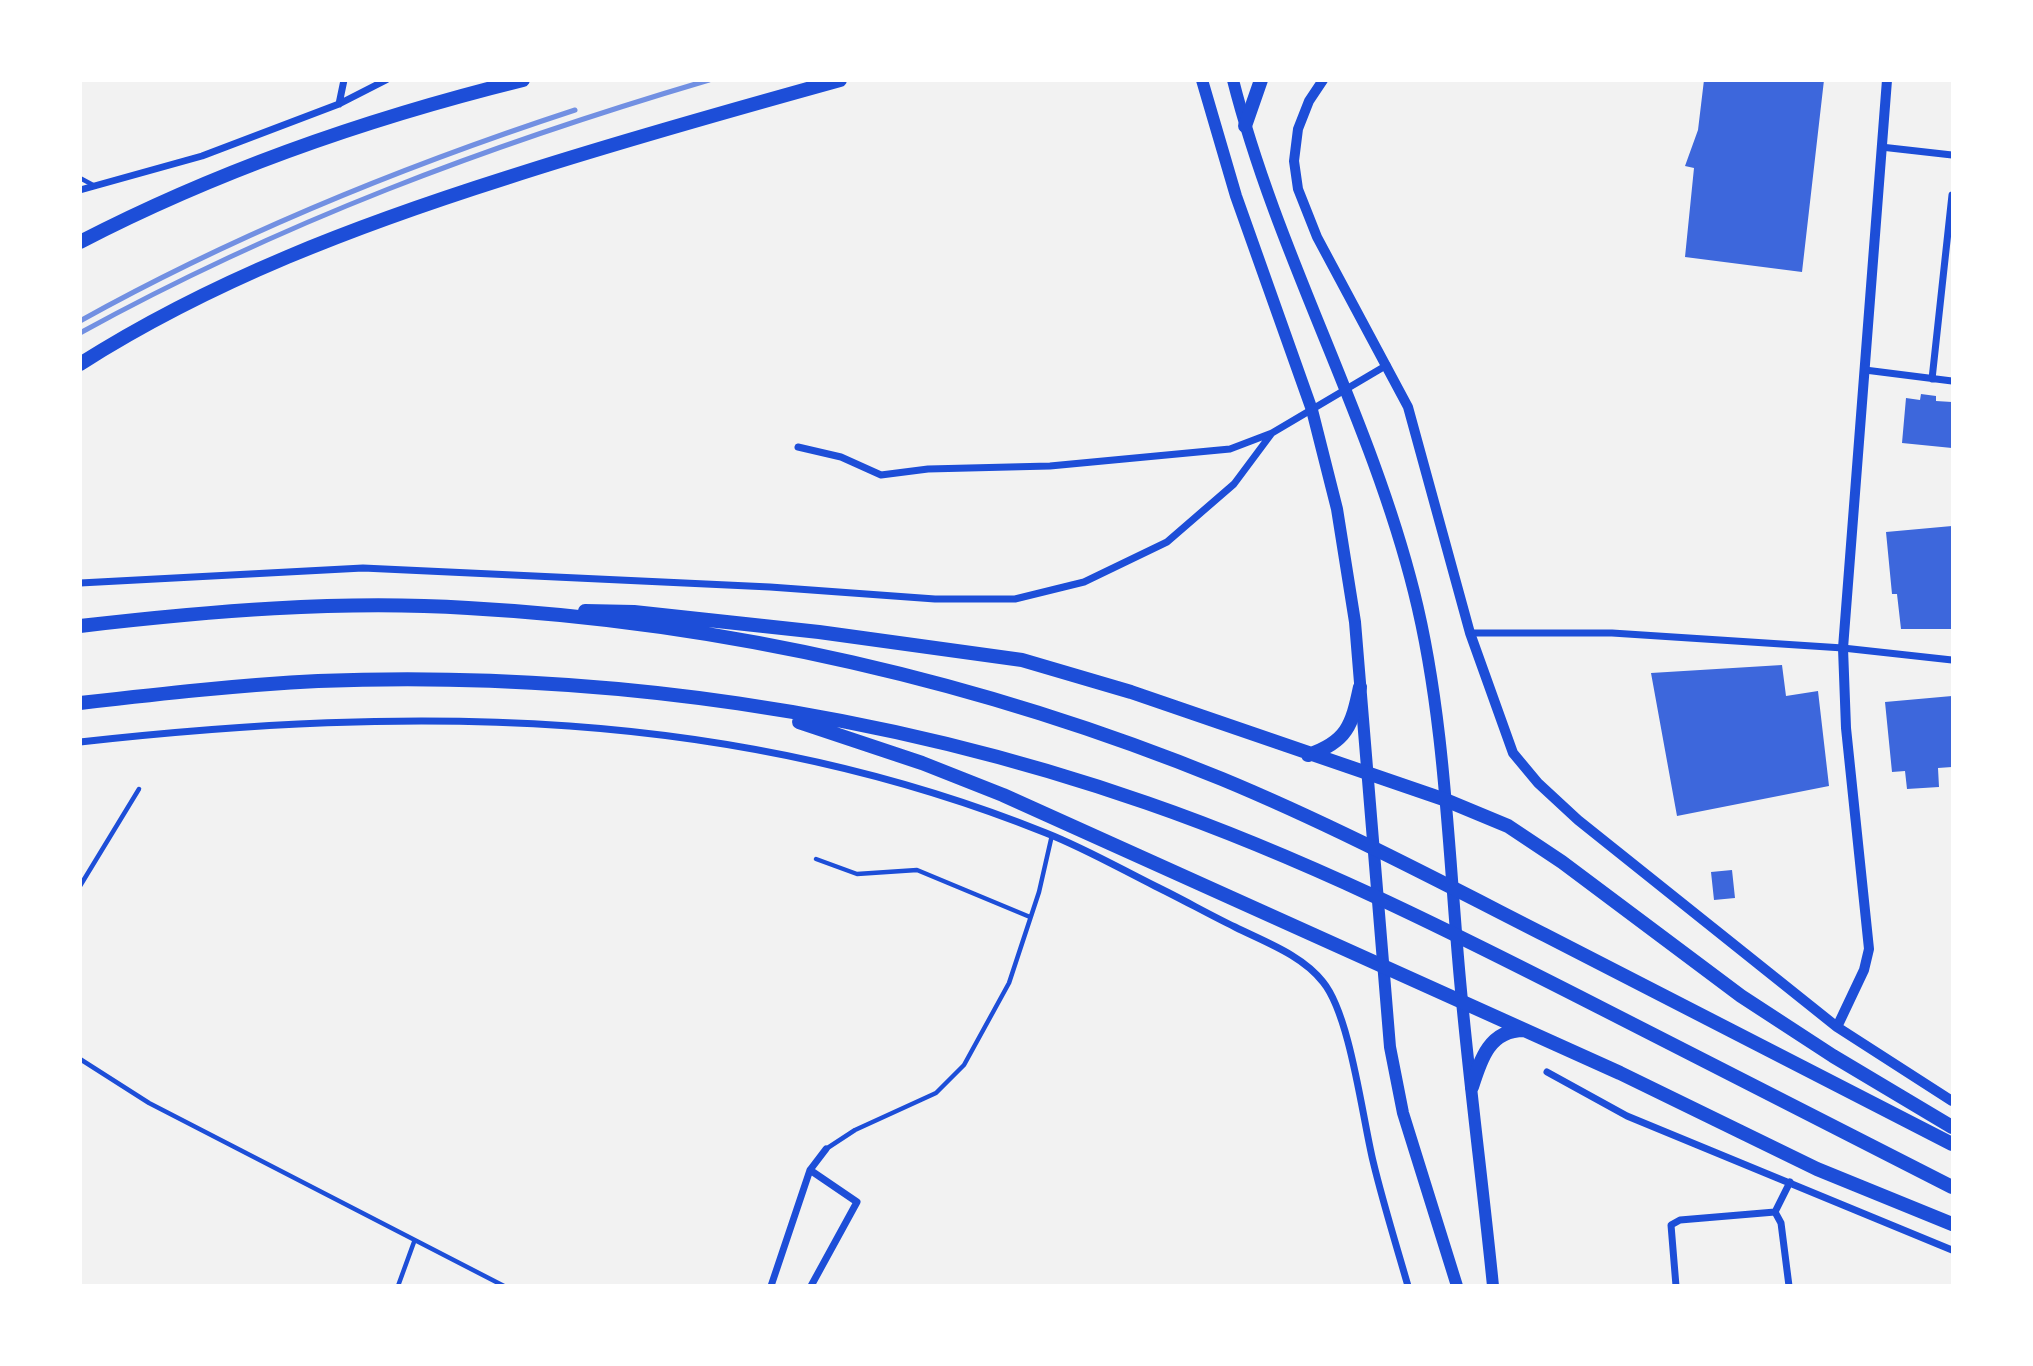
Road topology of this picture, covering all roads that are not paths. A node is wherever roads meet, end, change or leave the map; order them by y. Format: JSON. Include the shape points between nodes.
{"nodes":[{"id":1,"x":345,"y":80,"type":"edge"},
{"id":2,"x":386,"y":80,"type":"edge"},
{"id":3,"x":523,"y":80,"type":"edge"},
{"id":4,"x":841,"y":80,"type":"edge"},
{"id":5,"x":1202,"y":80,"type":"edge"},
{"id":6,"x":1234,"y":80,"type":"edge"},
{"id":7,"x":1261,"y":80,"type":"edge"},
{"id":8,"x":1323,"y":80,"type":"edge"},
{"id":9,"x":1887,"y":80,"type":"edge"},
{"id":10,"x":339,"y":104,"type":"junction"},
{"id":11,"x":1245,"y":126,"type":"junction"},
{"id":12,"x":1881,"y":147,"type":"junction"},
{"id":13,"x":1952,"y":155,"type":"edge"},
{"id":14,"x":80,"y":178,"type":"edge"},
{"id":15,"x":94,"y":186,"type":"junction"},
{"id":16,"x":80,"y":190,"type":"edge"},
{"id":17,"x":1952,"y":195,"type":"edge"},
{"id":18,"x":80,"y":242,"type":"edge"},
{"id":19,"x":1950,"y":253,"type":"edge"},
{"id":20,"x":80,"y":364,"type":"edge"},
{"id":21,"x":1388,"y":365,"type":"junction"},
{"id":22,"x":1864,"y":370,"type":"junction"},
{"id":23,"x":1932,"y":379,"type":"junction"},
{"id":24,"x":1952,"y":381,"type":"edge"},
{"id":25,"x":1345,"y":390,"type":"junction"},
{"id":26,"x":1312,"y":410,"type":"junction"},
{"id":27,"x":1272,"y":433,"type":"junction"},
{"id":28,"x":798,"y":447,"type":"dead end"},
{"id":29,"x":80,"y":583,"type":"edge"},
{"id":30,"x":468,"y":607,"type":"junction"},
{"id":31,"x":80,"y":626,"type":"edge"},
{"id":32,"x":1470,"y":633,"type":"junction"},
{"id":33,"x":1843,"y":648,"type":"junction"},
{"id":34,"x":1952,"y":660,"type":"edge"},
{"id":35,"x":1360,"y":687,"type":"junction"},
{"id":36,"x":80,"y":703,"type":"edge"},
{"id":37,"x":754,"y":707,"type":"junction"},
{"id":38,"x":80,"y":742,"type":"edge"},
{"id":39,"x":1308,"y":755,"type":"junction"},
{"id":40,"x":1367,"y":774,"type":"junction"},
{"id":41,"x":139,"y":789,"type":"dead end"},
{"id":42,"x":1443,"y":799,"type":"junction"},
{"id":43,"x":1052,"y":835,"type":"junction"},
{"id":44,"x":816,"y":859,"type":"dead end"},
{"id":45,"x":80,"y":886,"type":"edge"},
{"id":46,"x":1030,"y":917,"type":"junction"},
{"id":47,"x":1381,"y":967,"type":"junction"},
{"id":48,"x":1462,"y":1001,"type":"junction"},
{"id":49,"x":1838,"y":1027,"type":"junction"},
{"id":50,"x":1524,"y":1030,"type":"junction"},
{"id":51,"x":80,"y":1059,"type":"edge"},
{"id":52,"x":1547,"y":1072,"type":"dead end"},
{"id":53,"x":1472,"y":1087,"type":"junction"},
{"id":54,"x":1952,"y":1101,"type":"edge"},
{"id":55,"x":1952,"y":1126,"type":"edge"},
{"id":56,"x":1952,"y":1144,"type":"edge"},
{"id":57,"x":826,"y":1149,"type":"joint"},
{"id":58,"x":810,"y":1170,"type":"junction"},
{"id":59,"x":1790,"y":1182,"type":"junction"},
{"id":60,"x":1952,"y":1187,"type":"edge"},
{"id":61,"x":1775,"y":1212,"type":"junction"},
{"id":62,"x":1952,"y":1224,"type":"edge"},
{"id":63,"x":414,"y":1242,"type":"junction"},
{"id":64,"x":1952,"y":1250,"type":"edge"},
{"id":65,"x":398,"y":1286,"type":"edge"},
{"id":66,"x":504,"y":1286,"type":"edge"},
{"id":67,"x":771,"y":1286,"type":"edge"},
{"id":68,"x":811,"y":1286,"type":"edge"},
{"id":69,"x":1408,"y":1286,"type":"edge"},
{"id":70,"x":1457,"y":1286,"type":"edge"},
{"id":71,"x":1493,"y":1286,"type":"edge"},
{"id":72,"x":1676,"y":1286,"type":"edge"},
{"id":73,"x":1788,"y":1286,"type":"edge"}],
"edges":[{"from":1,"to":10,"type":"street"},
{"from":2,"to":10,"type":"street"},
{"from":3,"to":18,"type":"highway","via":[[306,144],[209,181]]},
{"from":4,"to":20,"type":"highway","via":[[657,129],[379,219],[239,277]]},
{"from":5,"to":26,"type":"main road","via":[[1236,196]]},
{"from":6,"to":11,"type":"main road"},
{"from":7,"to":11,"type":"highway"},
{"from":8,"to":21,"type":"street","via":[[1298,129],[1294,160],[1298,189],[1317,237]]},
{"from":9,"to":12,"type":"street"},
{"from":10,"to":15,"type":"street","via":[[202,156]]},
{"from":11,"to":25,"type":"main road","via":[[1292,262]]},
{"from":12,"to":13,"type":"street"},
{"from":12,"to":22,"type":"street"},
{"from":14,"to":15,"type":"lane"},
{"from":15,"to":16,"type":"street"},
{"from":17,"to":19,"type":"street"},
{"from":19,"to":23,"type":"street"},
{"from":21,"to":25,"type":"street"},
{"from":21,"to":32,"type":"street","via":[[1408,407]]},
{"from":22,"to":23,"type":"street"},
{"from":22,"to":33,"type":"street"},
{"from":23,"to":24,"type":"street"},
{"from":25,"to":26,"type":"street"},
{"from":25,"to":42,"type":"main road","via":[[1379,475],[1415,592],[1438,727]]},
{"from":26,"to":27,"type":"street"},
{"from":26,"to":35,"type":"main road","via":[[1348,569]]},
{"from":27,"to":28,"type":"street","via":[[1230,449],[1050,466],[881,475],[841,457]]},
{"from":27,"to":29,"type":"street","via":[[1234,484],[1167,542],[1084,582],[1015,599],[935,599],[362,568]]},
{"from":30,"to":31,"type":"highway","via":[[227,611]]},
{"from":30,"to":39,"type":"highway","via":[[634,612],[949,647],[1022,660],[1131,692]]},
{"from":30,"to":56,"type":"highway","via":[[696,633],[866,666],[992,699],[1167,758],[1391,857]]},
{"from":32,"to":33,"type":"street","via":[[1612,633]]},
{"from":32,"to":49,"type":"street","via":[[1513,753],[1538,783]]},
{"from":33,"to":34,"type":"street"},
{"from":33,"to":49,"type":"street","via":[[1846,728],[1869,949]]},
{"from":35,"to":39,"type":"highway","via":[[1353,718],[1343,736],[1329,748]]},
{"from":35,"to":40,"type":"main road"},
{"from":36,"to":37,"type":"highway","via":[[276,684],[406,680],[618,689]]},
{"from":37,"to":47,"type":"highway","via":[[977,785]]},
{"from":37,"to":60,"type":"highway","via":[[908,735],[1002,758],[1150,804],[1263,847],[1506,960]]},
{"from":38,"to":43,"type":"street","via":[[377,720],[587,726],[763,748],[823,762],[945,797]]},
{"from":39,"to":40,"type":"highway"},
{"from":40,"to":42,"type":"highway"},
{"from":40,"to":47,"type":"main road"},
{"from":41,"to":45,"type":"lane"},
{"from":42,"to":48,"type":"main road"},
{"from":42,"to":55,"type":"highway","via":[[1508,826],[1741,996]]},
{"from":43,"to":46,"type":"lane"},
{"from":43,"to":69,"type":"street","via":[[1280,950],[1322,980],[1342,1018],[1374,1165]]},
{"from":44,"to":46,"type":"lane","via":[[857,874],[917,870]]},
{"from":46,"to":57,"type":"lane","via":[[1009,983],[964,1065],[936,1093],[855,1130]]},
{"from":47,"to":48,"type":"highway"},
{"from":47,"to":70,"type":"main road","via":[[1403,1112]]},
{"from":48,"to":50,"type":"highway"},
{"from":48,"to":53,"type":"main road"},
{"from":49,"to":54,"type":"street"},
{"from":50,"to":53,"type":"highway","via":[[1500,1036],[1489,1046]]},
{"from":50,"to":62,"type":"highway","via":[[1817,1169]]},
{"from":51,"to":63,"type":"lane","via":[[149,1103]]},
{"from":52,"to":59,"type":"street","via":[[1627,1116]]},
{"from":53,"to":71,"type":"main road"},
{"from":57,"to":58,"type":"street"},
{"from":58,"to":67,"type":"street"},
{"from":58,"to":68,"type":"street","via":[[857,1202]]},
{"from":59,"to":61,"type":"street"},
{"from":59,"to":64,"type":"street"},
{"from":61,"to":72,"type":"street","via":[[1681,1220],[1671,1225]]},
{"from":61,"to":73,"type":"street","via":[[1781,1223]]},
{"from":63,"to":65,"type":"lane"},
{"from":63,"to":66,"type":"lane"}]}
